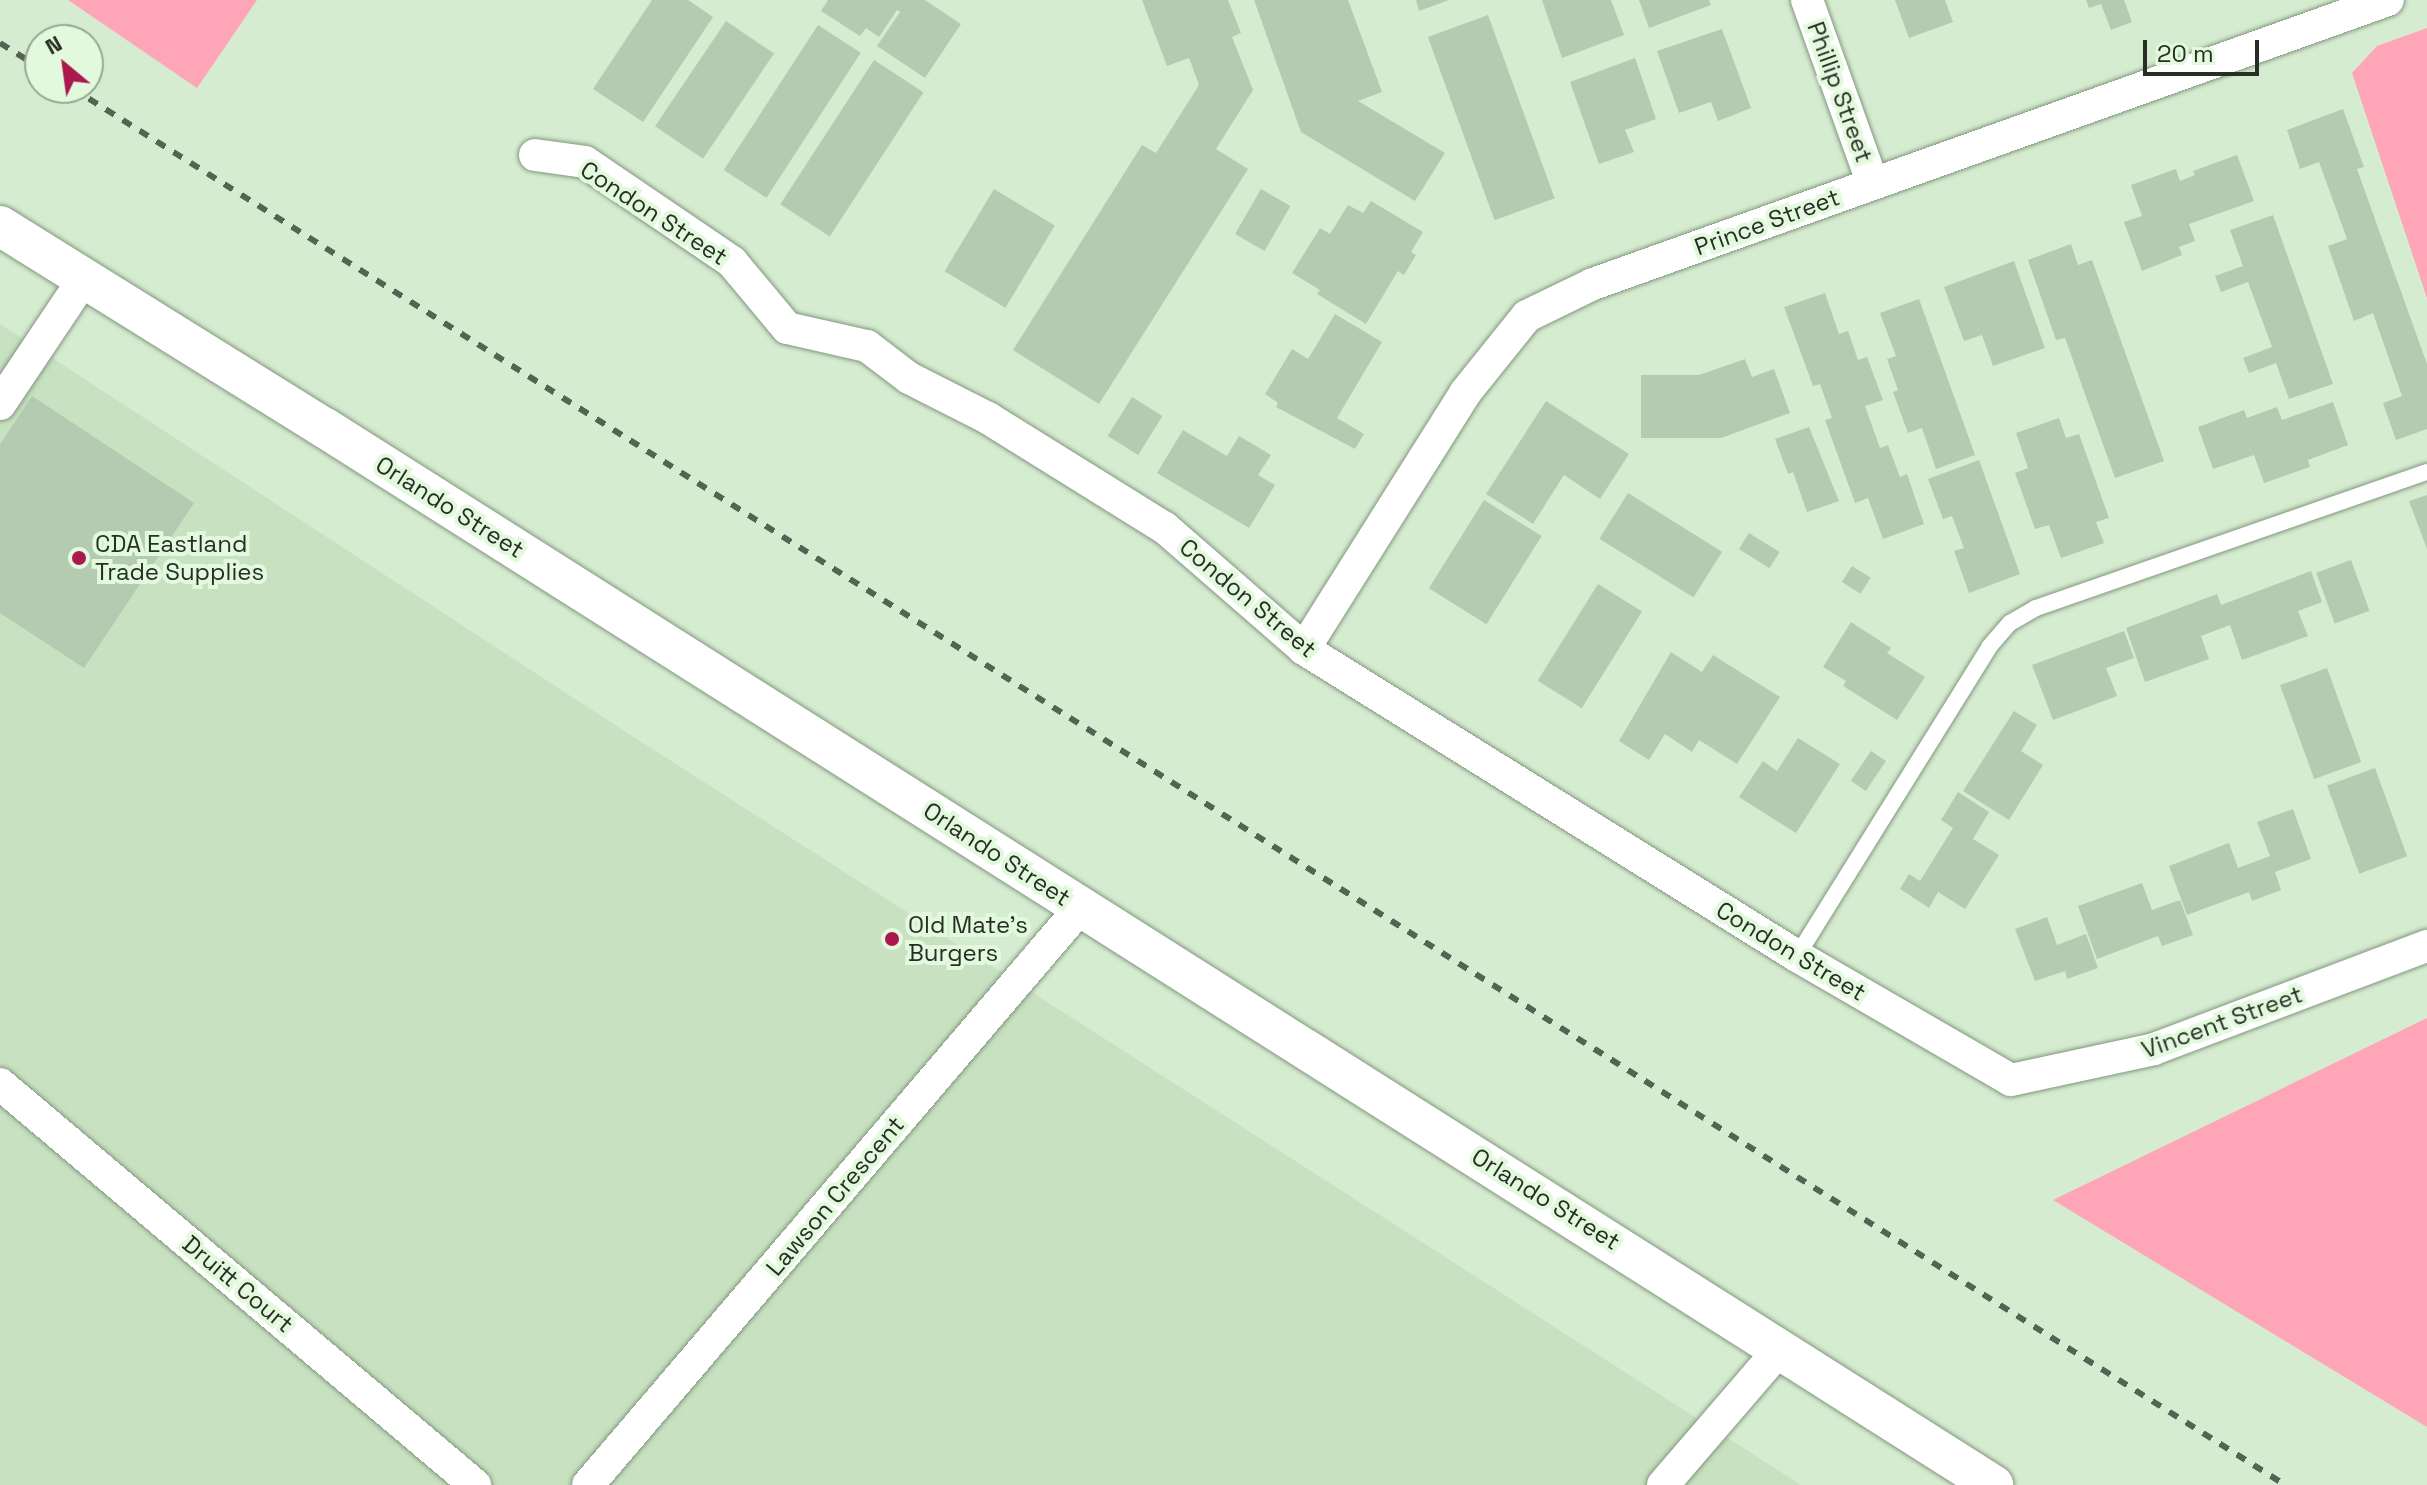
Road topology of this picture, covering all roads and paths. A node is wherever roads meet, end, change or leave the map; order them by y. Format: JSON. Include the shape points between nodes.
{"nodes":[{"id":1,"x":1807,"y":0,"type":"edge"},
{"id":2,"x":2388,"y":0,"type":"edge"},
{"id":3,"x":535,"y":155,"type":"dead end"},
{"id":4,"x":1873,"y":184,"type":"junction"},
{"id":5,"x":0,"y":226,"type":"edge"},
{"id":6,"x":85,"y":277,"type":"junction"},
{"id":7,"x":0,"y":404,"type":"edge"},
{"id":8,"x":2427,"y":472,"type":"edge"},
{"id":9,"x":1304,"y":649,"type":"junction"},
{"id":10,"x":1081,"y":907,"type":"junction"},
{"id":11,"x":2427,"y":946,"type":"edge"},
{"id":12,"x":1797,"y":956,"type":"junction"},
{"id":13,"x":2011,"y":1080,"type":"joint"},
{"id":14,"x":0,"y":1084,"type":"edge"},
{"id":15,"x":1781,"y":1348,"type":"junction"},
{"id":16,"x":475,"y":1485,"type":"edge"},
{"id":17,"x":588,"y":1485,"type":"edge"},
{"id":18,"x":1663,"y":1485,"type":"edge"},
{"id":19,"x":1993,"y":1485,"type":"edge"}],
"edges":[{"from":1,"to":4,"type":"street","name":"Phillip Street"},
{"from":2,"to":4,"type":"street","name":"Prince Street"},
{"from":3,"to":9,"type":"street","name":"Condon Street","via":[[585,162],[708,245],[732,262],[787,328],[867,346],[909,378],[988,418],[1165,528]]},
{"from":4,"to":9,"type":"street","name":"Prince Street","via":[[1593,284],[1527,316],[1465,393]]},
{"from":5,"to":6,"type":"street","name":"Orlando Street"},
{"from":6,"to":7,"type":"street"},
{"from":6,"to":10,"type":"street","name":"Orlando Street"},
{"from":8,"to":12,"type":"lane","via":[[2036,608],[2010,623],[1989,647]]},
{"from":9,"to":12,"type":"street","name":"Condon Street"},
{"from":10,"to":15,"type":"street","name":"Orlando Street"},
{"from":10,"to":17,"type":"street","name":"Lawson Crescent"},
{"from":11,"to":13,"type":"street","name":"Vincent Street","via":[[2154,1049]]},
{"from":12,"to":13,"type":"street","name":"Condon Street"},
{"from":14,"to":16,"type":"street","name":"Druitt Court"},
{"from":15,"to":18,"type":"street"},
{"from":15,"to":19,"type":"street","name":"Orlando Street"}]}
